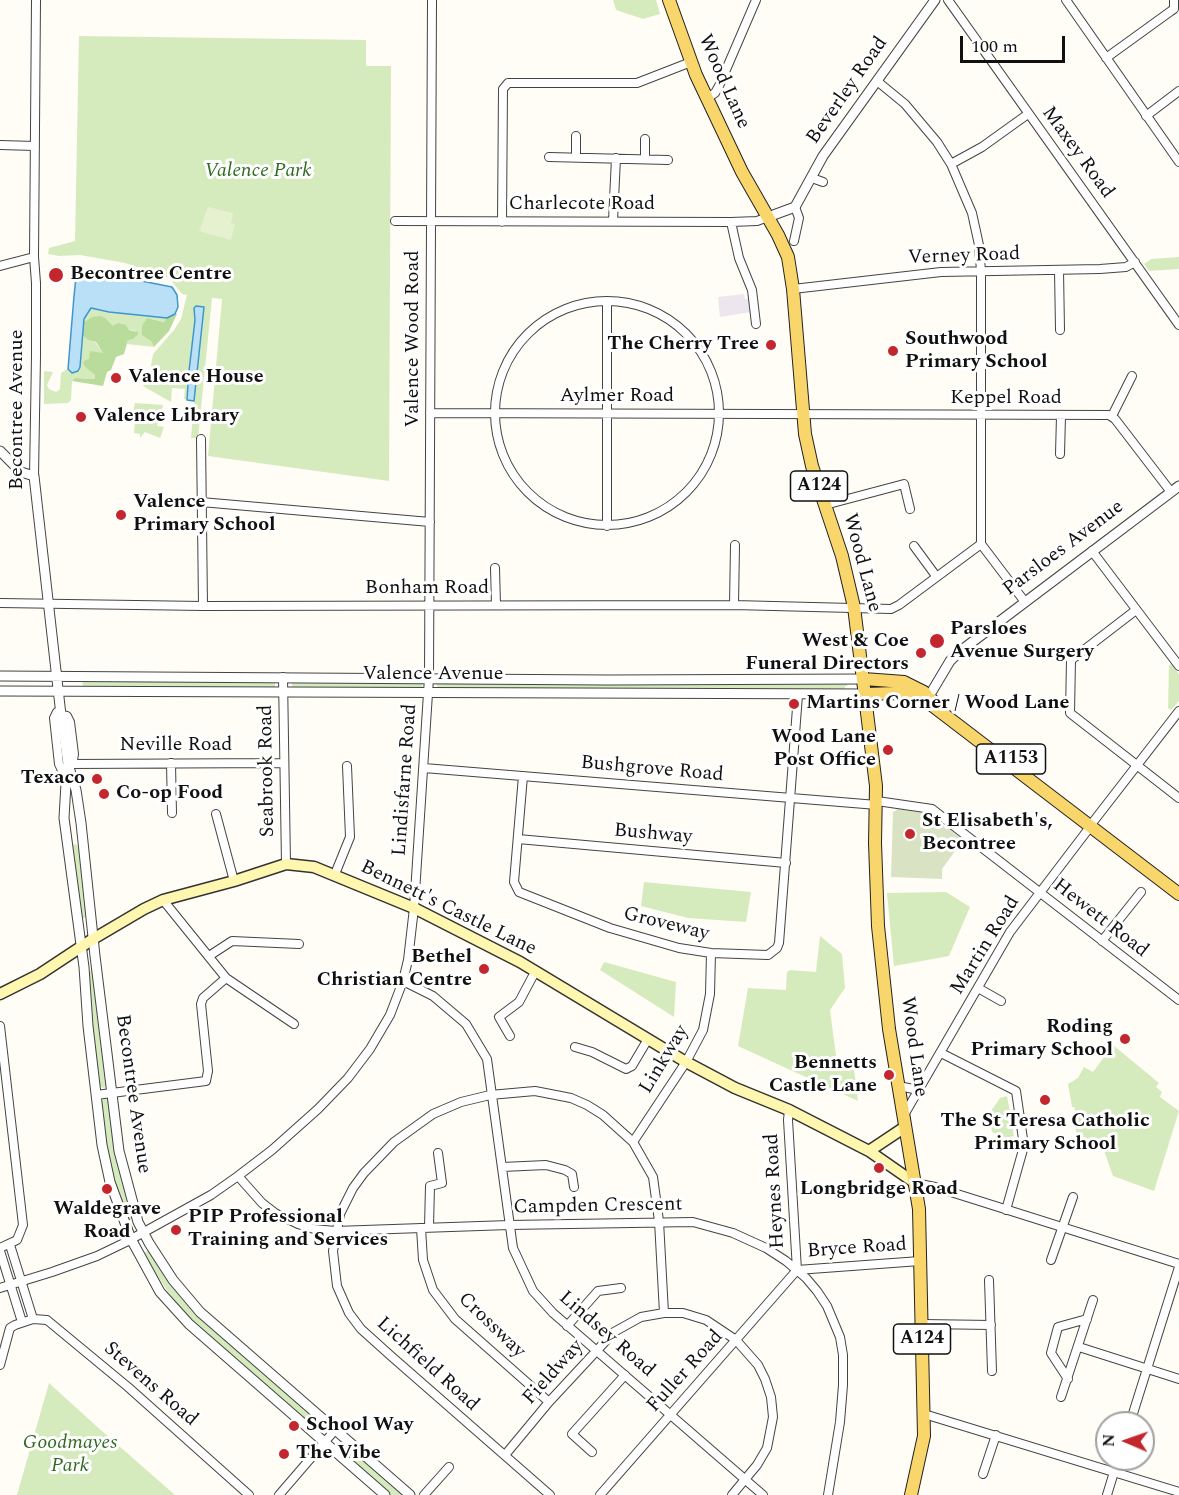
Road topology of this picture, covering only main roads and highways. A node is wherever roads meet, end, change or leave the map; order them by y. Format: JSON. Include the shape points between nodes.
{"nodes":[{"id":1,"x":669,"y":0,"type":"edge"},
{"id":2,"x":864,"y":679,"type":"junction"},
{"id":3,"x":866,"y":694,"type":"junction"},
{"id":4,"x":928,"y":698,"type":"junction"},
{"id":5,"x":1092,"y":824,"type":"junction"},
{"id":6,"x":1179,"y":887,"type":"edge"},
{"id":7,"x":1179,"y":894,"type":"edge"},
{"id":8,"x":0,"y":994,"type":"edge"},
{"id":9,"x":904,"y":1122,"type":"junction"},
{"id":10,"x":868,"y":1150,"type":"junction"},
{"id":11,"x":915,"y":1183,"type":"junction"},
{"id":12,"x":910,"y":1495,"type":"edge"}],
"edges":[{"from":1,"to":2,"type":"main road","name":"Wood Lane","number":"A124","via":[[707,98],[788,257],[803,414],[812,466],[842,556]]},
{"from":2,"to":3,"type":"main road","name":"Wood Lane","number":"A124"},
{"from":2,"to":4,"type":"main road","number":"A1153","via":[[904,682]]},
{"from":3,"to":4,"type":"main road"},
{"from":3,"to":9,"type":"main road","name":"Wood Lane","number":"A124","via":[[877,803],[878,926]]},
{"from":4,"to":5,"type":"main road","number":"A1153","via":[[933,706]]},
{"from":5,"to":6,"type":"main road","number":"A1153"},
{"from":5,"to":7,"type":"main road","number":"A1153"},
{"from":8,"to":10,"type":"main road","name":"Bennett's Castle Lane","via":[[163,900],[286,864],[314,867],[414,908],[535,972],[686,1062]]},
{"from":9,"to":10,"type":"main road"},
{"from":9,"to":11,"type":"main road","number":"A124"},
{"from":10,"to":11,"type":"main road","name":"Bennett's Castle Lane"},
{"from":11,"to":12,"type":"main road","number":"A124","via":[[919,1209],[924,1436]]}]}
